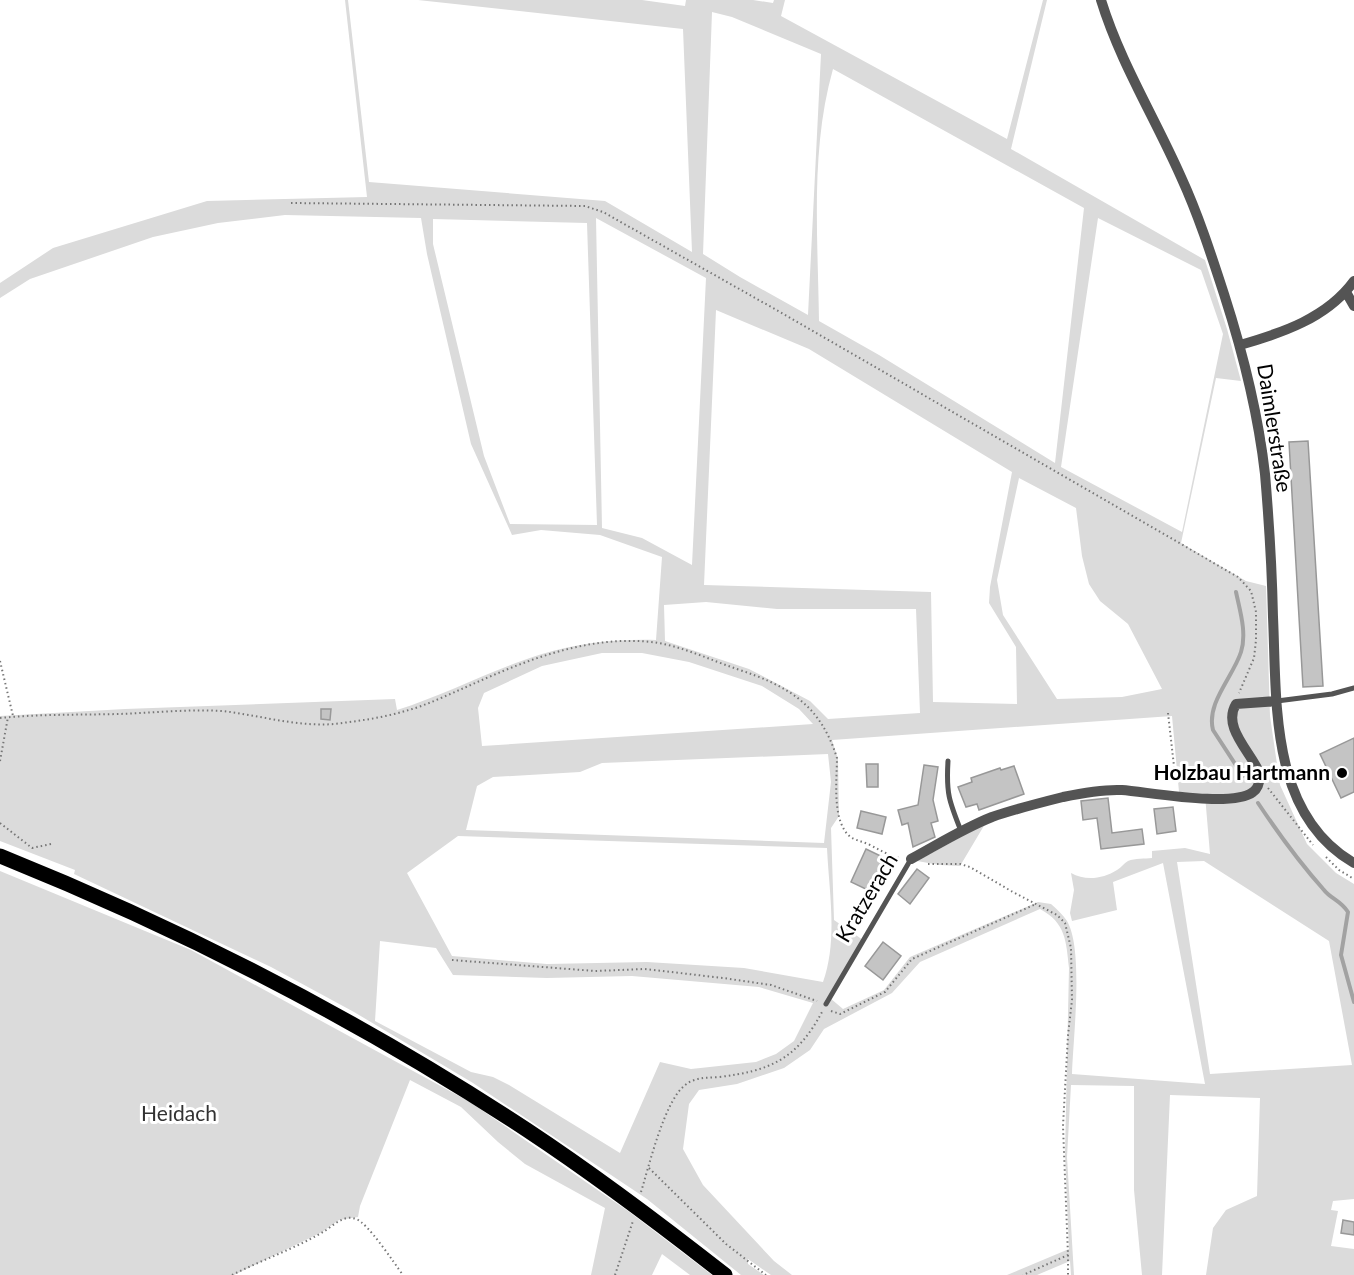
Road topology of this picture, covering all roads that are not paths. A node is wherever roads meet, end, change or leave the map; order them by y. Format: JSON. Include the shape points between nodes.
{"nodes":[{"id":1,"x":1101,"y":0,"type":"edge"},
{"id":2,"x":1354,"y":281,"type":"edge"},
{"id":3,"x":1346,"y":292,"type":"junction"},
{"id":4,"x":1354,"y":306,"type":"edge"},
{"id":5,"x":1240,"y":345,"type":"junction"},
{"id":6,"x":1354,"y":688,"type":"edge"},
{"id":7,"x":1277,"y":701,"type":"junction"},
{"id":8,"x":948,"y":760,"type":"dead end"},
{"id":9,"x":961,"y":832,"type":"junction"},
{"id":10,"x":0,"y":856,"type":"edge"},
{"id":11,"x":911,"y":859,"type":"joint"},
{"id":12,"x":1354,"y":863,"type":"edge"},
{"id":13,"x":825,"y":1007,"type":"road end"},
{"id":14,"x":725,"y":1275,"type":"edge"}],
"edges":[{"from":1,"to":5,"type":"street","name":"Daimlerstraße","via":[[1141,96],[1186,188]]},
{"from":2,"to":3,"type":"street"},
{"from":3,"to":4,"type":"street"},
{"from":3,"to":5,"type":"street","via":[[1317,315],[1281,333]]},
{"from":5,"to":7,"type":"street","name":"Daimlerstraße","via":[[1254,399],[1265,475]]},
{"from":6,"to":7,"type":"lane"},
{"from":7,"to":9,"type":"street","name":"Kratzerach","via":[[1236,704],[1232,711],[1232,724],[1259,772],[1258,786],[1250,794],[1234,798],[1120,790],[1080,794],[991,818]]},
{"from":7,"to":12,"type":"street","name":"Daimlerstraße","via":[[1283,755],[1295,797],[1329,844]]},
{"from":8,"to":9,"type":"lane","via":[[948,799]]},
{"from":9,"to":11,"type":"street","name":"Kratzerach"},
{"from":10,"to":14,"type":"main road","via":[[111,903],[274,981],[378,1038],[568,1157]]},
{"from":11,"to":13,"type":"lane","name":"Kratzerach"}]}
